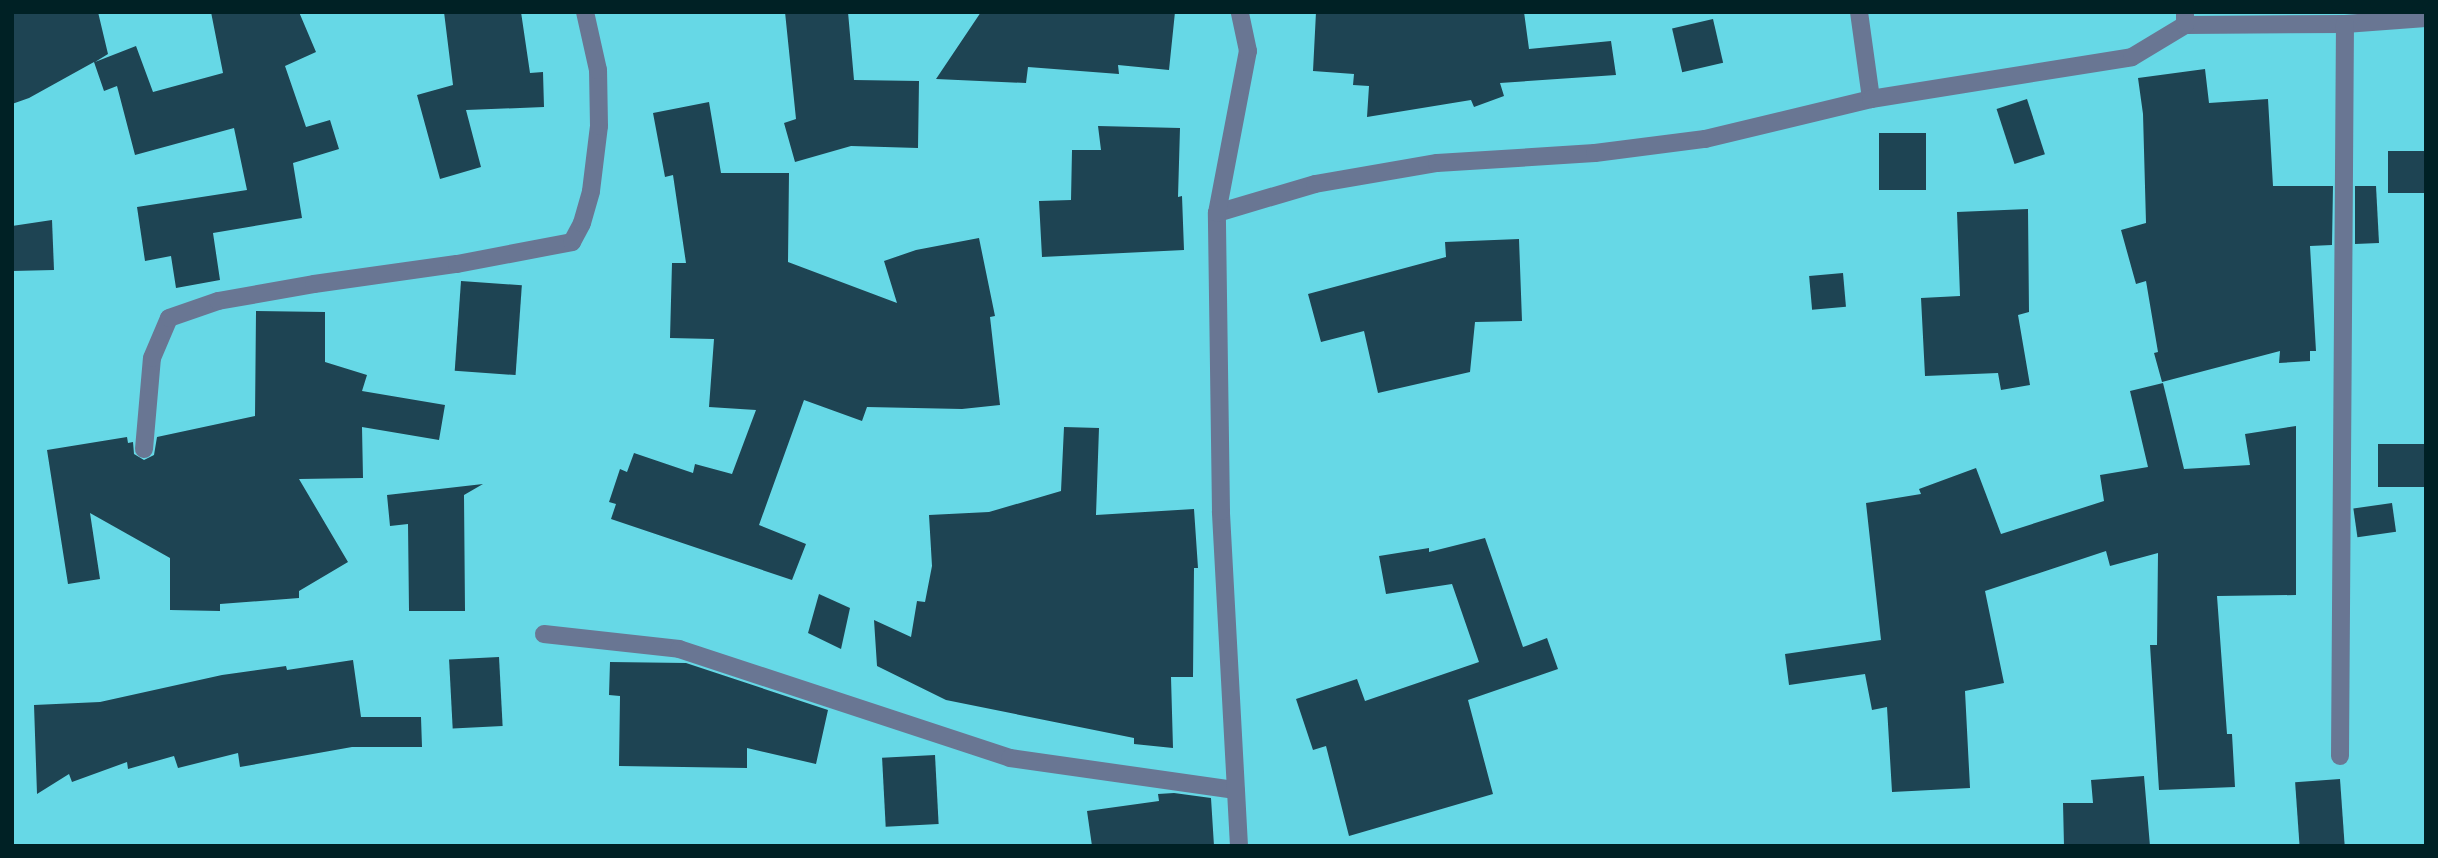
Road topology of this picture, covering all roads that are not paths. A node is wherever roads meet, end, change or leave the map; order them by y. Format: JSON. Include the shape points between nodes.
{"nodes":[{"id":1,"x":585,"y":12,"type":"edge"},
{"id":2,"x":1240,"y":12,"type":"edge"},
{"id":3,"x":1859,"y":12,"type":"edge"},
{"id":4,"x":2185,"y":18,"type":"edge"},
{"id":5,"x":2426,"y":18,"type":"edge"},
{"id":6,"x":2345,"y":24,"type":"junction"},
{"id":7,"x":1871,"y":99,"type":"junction"},
{"id":8,"x":1217,"y":214,"type":"junction"},
{"id":9,"x":144,"y":449,"type":"dead end"},
{"id":10,"x":544,"y":634,"type":"dead end"},
{"id":11,"x":2340,"y":756,"type":"dead end"},
{"id":12,"x":1236,"y":790,"type":"junction"},
{"id":13,"x":1239,"y":846,"type":"edge"}],
"edges":[{"from":1,"to":9,"type":"street","via":[[598,70],[599,126],[592,191],[572,242],[218,301],[169,318],[152,358]]},
{"from":2,"to":8,"type":"street","via":[[1248,51]]},
{"from":3,"to":7,"type":"street"},
{"from":4,"to":6,"type":"street"},
{"from":4,"to":7,"type":"street","via":[[2133,57]]},
{"from":5,"to":6,"type":"street"},
{"from":6,"to":11,"type":"street"},
{"from":7,"to":8,"type":"street","via":[[1705,139],[1595,153],[1437,163],[1315,184]]},
{"from":8,"to":12,"type":"street","via":[[1221,511]]},
{"from":10,"to":12,"type":"street","via":[[679,649],[1010,758]]},
{"from":12,"to":13,"type":"street"}]}
